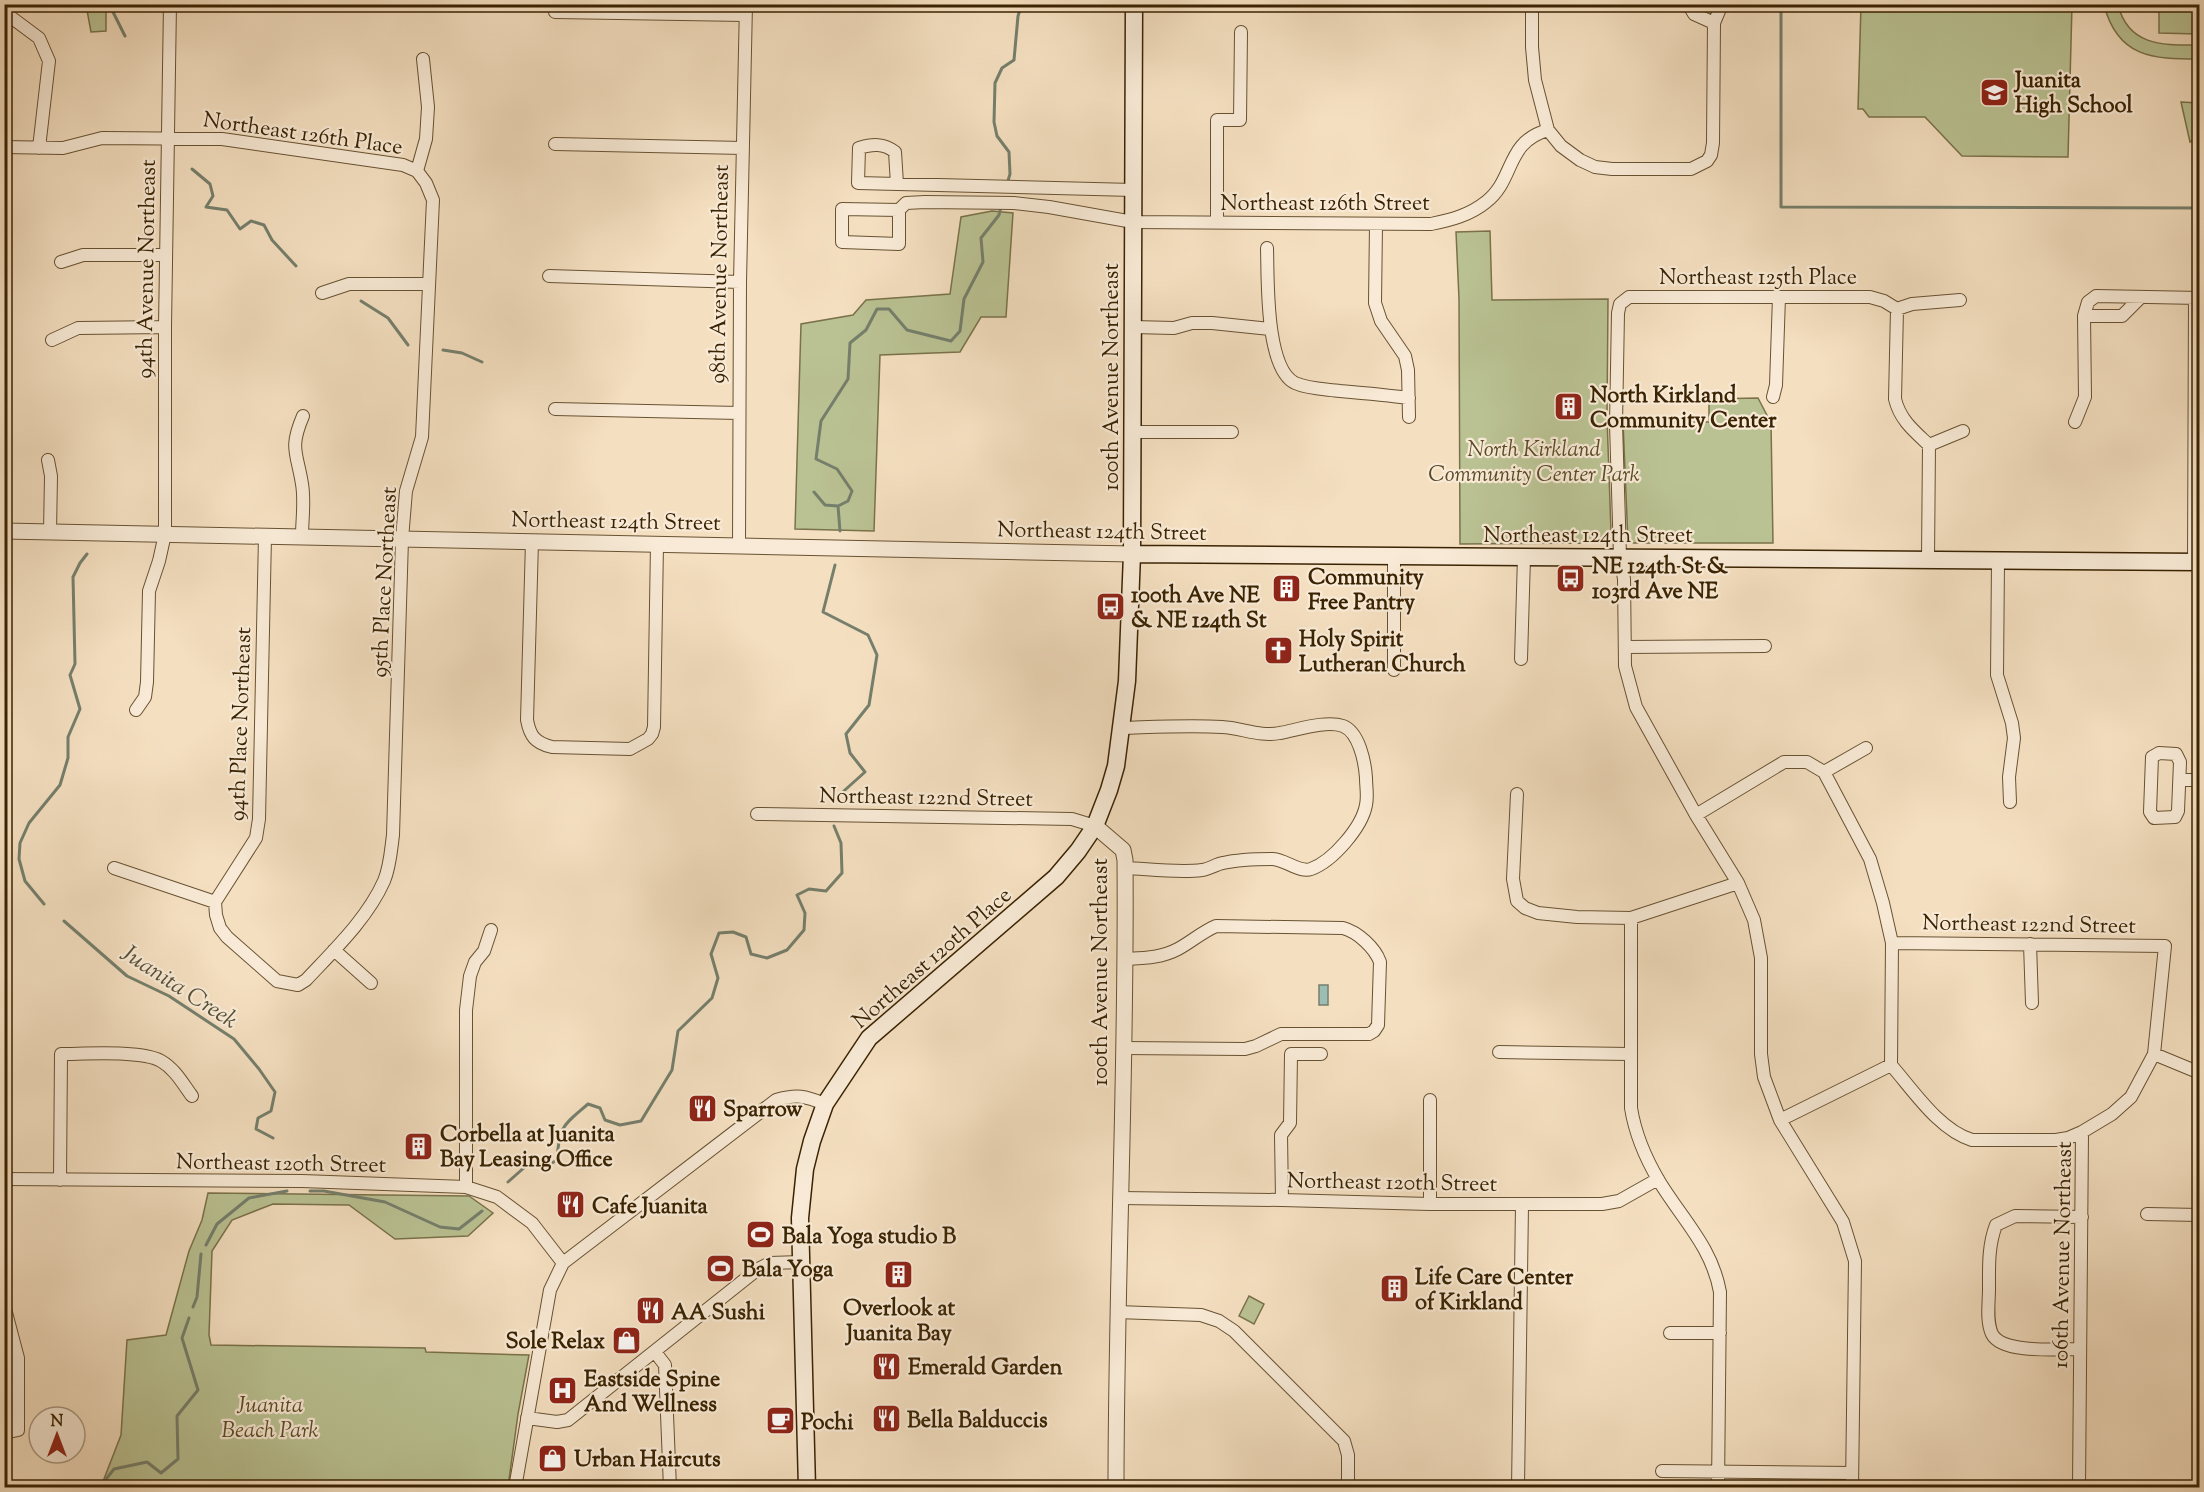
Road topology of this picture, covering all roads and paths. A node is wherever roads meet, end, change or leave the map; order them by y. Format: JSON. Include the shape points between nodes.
{"nodes":[{"id":1,"x":170,"y":4,"type":"edge"},
{"id":2,"x":1134,"y":4,"type":"edge"},
{"id":3,"x":1532,"y":4,"type":"edge"},
{"id":4,"x":1688,"y":4,"type":"edge"},
{"id":5,"x":1722,"y":4,"type":"edge"},
{"id":6,"x":746,"y":10,"type":"edge"},
{"id":7,"x":4,"y":12,"type":"edge"},
{"id":8,"x":555,"y":12,"type":"dead end"},
{"id":9,"x":1714,"y":23,"type":"junction"},
{"id":10,"x":1241,"y":32,"type":"dead end"},
{"id":11,"x":423,"y":59,"type":"dead end"},
{"id":12,"x":1548,"y":130,"type":"junction"},
{"id":13,"x":167,"y":138,"type":"junction"},
{"id":14,"x":555,"y":144,"type":"dead end"},
{"id":15,"x":4,"y":147,"type":"edge"},
{"id":16,"x":39,"y":148,"type":"junction"},
{"id":17,"x":743,"y":148,"type":"junction"},
{"id":18,"x":417,"y":171,"type":"junction"},
{"id":19,"x":897,"y":184,"type":"dead end"},
{"id":20,"x":1133,"y":190,"type":"junction"},
{"id":21,"x":899,"y":210,"type":"junction"},
{"id":22,"x":1133,"y":222,"type":"junction"},
{"id":23,"x":1217,"y":223,"type":"junction"},
{"id":24,"x":1376,"y":225,"type":"junction"},
{"id":25,"x":1267,"y":248,"type":"dead end"},
{"id":26,"x":166,"y":255,"type":"junction"},
{"id":27,"x":61,"y":262,"type":"dead end"},
{"id":28,"x":549,"y":276,"type":"dead end"},
{"id":29,"x":740,"y":282,"type":"junction"},
{"id":30,"x":429,"y":284,"type":"junction"},
{"id":31,"x":322,"y":293,"type":"dead end"},
{"id":32,"x":1779,"y":297,"type":"junction"},
{"id":33,"x":2141,"y":297,"type":"junction"},
{"id":34,"x":2197,"y":298,"type":"edge"},
{"id":35,"x":1960,"y":300,"type":"dead end"},
{"id":36,"x":1897,"y":309,"type":"junction"},
{"id":37,"x":2084,"y":316,"type":"junction"},
{"id":38,"x":165,"y":327,"type":"junction"},
{"id":39,"x":1132,"y":327,"type":"junction"},
{"id":40,"x":1270,"y":329,"type":"junction"},
{"id":41,"x":52,"y":340,"type":"dead end"},
{"id":42,"x":1773,"y":397,"type":"dead end"},
{"id":43,"x":1409,"y":398,"type":"junction"},
{"id":44,"x":555,"y":409,"type":"dead end"},
{"id":45,"x":739,"y":413,"type":"junction"},
{"id":46,"x":303,"y":416,"type":"dead end"},
{"id":47,"x":1408,"y":417,"type":"dead end"},
{"id":48,"x":2075,"y":422,"type":"dead end"},
{"id":49,"x":1963,"y":431,"type":"dead end"},
{"id":50,"x":1132,"y":432,"type":"junction"},
{"id":51,"x":1232,"y":432,"type":"dead end"},
{"id":52,"x":1929,"y":445,"type":"junction"},
{"id":53,"x":48,"y":460,"type":"dead end"},
{"id":54,"x":4,"y":531,"type":"edge"},
{"id":55,"x":50,"y":532,"type":"junction"},
{"id":56,"x":165,"y":534,"type":"junction"},
{"id":57,"x":265,"y":536,"type":"junction"},
{"id":58,"x":302,"y":536,"type":"junction"},
{"id":59,"x":402,"y":539,"type":"junction"},
{"id":60,"x":532,"y":541,"type":"junction"},
{"id":61,"x":657,"y":544,"type":"junction"},
{"id":62,"x":739,"y":545,"type":"junction"},
{"id":63,"x":1132,"y":554,"type":"junction"},
{"id":64,"x":1394,"y":556,"type":"junction"},
{"id":65,"x":1620,"y":556,"type":"junction"},
{"id":66,"x":1524,"y":557,"type":"junction"},
{"id":67,"x":1928,"y":559,"type":"junction"},
{"id":68,"x":1998,"y":560,"type":"junction"},
{"id":69,"x":2197,"y":562,"type":"edge"},
{"id":70,"x":1765,"y":646,"type":"dead end"},
{"id":71,"x":1624,"y":647,"type":"junction"},
{"id":72,"x":1521,"y":659,"type":"dead end"},
{"id":73,"x":1394,"y":670,"type":"dead end"},
{"id":74,"x":136,"y":710,"type":"dead end"},
{"id":75,"x":1122,"y":728,"type":"junction"},
{"id":76,"x":1866,"y":748,"type":"dead end"},
{"id":77,"x":1824,"y":772,"type":"junction"},
{"id":78,"x":2180,"y":780,"type":"junction"},
{"id":79,"x":2199,"y":780,"type":"edge"},
{"id":80,"x":1517,"y":794,"type":"dead end"},
{"id":81,"x":2010,"y":801,"type":"dead end"},
{"id":82,"x":757,"y":814,"type":"dead end"},
{"id":83,"x":1695,"y":815,"type":"junction"},
{"id":84,"x":1095,"y":826,"type":"junction"},
{"id":85,"x":114,"y":868,"type":"dead end"},
{"id":86,"x":1125,"y":868,"type":"junction"},
{"id":87,"x":1738,"y":883,"type":"junction"},
{"id":88,"x":215,"y":902,"type":"junction"},
{"id":89,"x":1631,"y":918,"type":"junction"},
{"id":90,"x":491,"y":930,"type":"dead end"},
{"id":91,"x":1892,"y":943,"type":"junction"},
{"id":92,"x":2030,"y":944,"type":"junction"},
{"id":93,"x":2165,"y":945,"type":"joint"},
{"id":94,"x":334,"y":950,"type":"junction"},
{"id":95,"x":1125,"y":959,"type":"junction"},
{"id":96,"x":371,"y":983,"type":"dead end"},
{"id":97,"x":2032,"y":1003,"type":"dead end"},
{"id":98,"x":1123,"y":1048,"type":"junction"},
{"id":99,"x":1499,"y":1052,"type":"dead end"},
{"id":100,"x":1321,"y":1054,"type":"dead end"},
{"id":101,"x":1630,"y":1054,"type":"junction"},
{"id":102,"x":2154,"y":1054,"type":"junction"},
{"id":103,"x":1891,"y":1065,"type":"junction"},
{"id":104,"x":2199,"y":1073,"type":"edge"},
{"id":105,"x":192,"y":1096,"type":"dead end"},
{"id":106,"x":1430,"y":1100,"type":"dead end"},
{"id":107,"x":825,"y":1104,"type":"junction"},
{"id":108,"x":1780,"y":1120,"type":"junction"},
{"id":109,"x":2082,"y":1132,"type":"junction"},
{"id":110,"x":4,"y":1179,"type":"edge"},
{"id":111,"x":1658,"y":1179,"type":"junction"},
{"id":112,"x":60,"y":1180,"type":"junction"},
{"id":113,"x":466,"y":1187,"type":"junction"},
{"id":114,"x":1120,"y":1198,"type":"junction"},
{"id":115,"x":1282,"y":1200,"type":"junction"},
{"id":116,"x":1430,"y":1204,"type":"junction"},
{"id":117,"x":1522,"y":1205,"type":"junction"},
{"id":118,"x":2147,"y":1214,"type":"dead end"},
{"id":119,"x":2199,"y":1215,"type":"edge"},
{"id":120,"x":2082,"y":1217,"type":"junction"},
{"id":121,"x":801,"y":1262,"type":"junction"},
{"id":122,"x":564,"y":1263,"type":"junction"},
{"id":123,"x":4,"y":1305,"type":"edge"},
{"id":124,"x":1117,"y":1312,"type":"junction"},
{"id":125,"x":1670,"y":1333,"type":"dead end"},
{"id":126,"x":1720,"y":1334,"type":"junction"},
{"id":127,"x":2080,"y":1349,"type":"junction"},
{"id":128,"x":654,"y":1352,"type":"junction"},
{"id":129,"x":527,"y":1418,"type":"junction"},
{"id":130,"x":4,"y":1433,"type":"edge"},
{"id":131,"x":1662,"y":1471,"type":"dead end"},
{"id":132,"x":1719,"y":1472,"type":"junction"},
{"id":133,"x":1852,"y":1473,"type":"junction"},
{"id":134,"x":515,"y":1488,"type":"edge"},
{"id":135,"x":669,"y":1488,"type":"edge"},
{"id":136,"x":807,"y":1488,"type":"edge"},
{"id":137,"x":1116,"y":1488,"type":"edge"},
{"id":138,"x":1348,"y":1488,"type":"edge"},
{"id":139,"x":1518,"y":1488,"type":"edge"},
{"id":140,"x":1718,"y":1488,"type":"edge"},
{"id":141,"x":1852,"y":1488,"type":"edge"},
{"id":142,"x":2079,"y":1488,"type":"edge"}],
"edges":[{"from":1,"to":13,"type":"street","name":"94th Avenue Northeast"},
{"from":2,"to":20,"type":"main road","name":"100th Avenue Northeast"},
{"from":3,"to":12,"type":"street","via":[[1535,80]]},
{"from":4,"to":9,"type":"street","via":[[1694,14]]},
{"from":5,"to":9,"type":"street"},
{"from":6,"to":8,"type":"street"},
{"from":6,"to":17,"type":"street","name":"98th Avenue Northeast"},
{"from":7,"to":16,"type":"street","via":[[39,38],[49,61]]},
{"from":9,"to":12,"type":"street","via":[[1713,143],[1707,161],[1691,169],[1595,166],[1580,160]]},
{"from":10,"to":23,"type":"street","via":[[1240,120],[1217,120]]},
{"from":11,"to":18,"type":"street","via":[[428,107],[426,139]]},
{"from":12,"to":24,"type":"street","name":"Northeast 126th Street","via":[[1536,133],[1521,145],[1499,187],[1488,201],[1468,214],[1431,224]]},
{"from":13,"to":16,"type":"street","name":"Northeast 126th Place","via":[[102,138],[63,148]]},
{"from":13,"to":18,"type":"street","name":"Northeast 126th Place","via":[[258,143],[403,165]]},
{"from":13,"to":26,"type":"street","name":"94th Avenue Northeast"},
{"from":14,"to":17,"type":"street"},
{"from":15,"to":16,"type":"street","name":"Northeast 126th Place"},
{"from":17,"to":29,"type":"street","name":"98th Avenue Northeast"},
{"from":18,"to":30,"type":"street","name":"95th Place Northeast","via":[[433,200]]},
{"from":19,"to":20,"type":"street"},
{"from":20,"to":22,"type":"main road","name":"100th Avenue Northeast"},
{"from":21,"to":21,"type":"street","name":"Northeast 126th Street","via":[[899,244],[842,243],[842,209]]},
{"from":21,"to":22,"type":"street","name":"Northeast 126th Street","via":[[906,203],[1014,203]]},
{"from":22,"to":23,"type":"street","name":"Northeast 126th Street"},
{"from":22,"to":39,"type":"main road","name":"100th Avenue Northeast"},
{"from":23,"to":24,"type":"street","name":"Northeast 126th Street"},
{"from":24,"to":43,"type":"street","via":[[1375,303],[1381,321],[1405,356]]},
{"from":25,"to":40,"type":"street"},
{"from":26,"to":27,"type":"street","via":[[83,255]]},
{"from":26,"to":38,"type":"street","name":"94th Avenue Northeast"},
{"from":28,"to":29,"type":"street"},
{"from":29,"to":45,"type":"street","name":"98th Avenue Northeast"},
{"from":30,"to":31,"type":"street","via":[[349,284]]},
{"from":30,"to":59,"type":"street","name":"95th Place Northeast","via":[[422,437],[406,491]]},
{"from":32,"to":36,"type":"street","name":"Northeast 125th Place","via":[[1870,297]]},
{"from":32,"to":42,"type":"street"},
{"from":32,"to":65,"type":"street","name":"Northeast 125th Place","via":[[1629,297],[1620,304],[1616,373]]},
{"from":33,"to":34,"type":"street"},
{"from":33,"to":37,"type":"street","via":[[2122,316]]},
{"from":33,"to":37,"type":"street","via":[[2096,296],[2088,302]]},
{"from":34,"to":69,"type":"street"},
{"from":35,"to":36,"type":"street"},
{"from":36,"to":52,"type":"street","via":[[1895,399],[1905,421]]},
{"from":37,"to":48,"type":"street","via":[[2085,397]]},
{"from":38,"to":41,"type":"street","via":[[78,328]]},
{"from":38,"to":56,"type":"street","name":"94th Avenue Northeast"},
{"from":39,"to":40,"type":"street","via":[[1174,328],[1212,323]]},
{"from":39,"to":50,"type":"main road","name":"100th Avenue Northeast"},
{"from":40,"to":43,"type":"street","via":[[1284,372],[1297,384]]},
{"from":43,"to":47,"type":"street"},
{"from":44,"to":45,"type":"street"},
{"from":45,"to":62,"type":"street","name":"98th Avenue Northeast"},
{"from":46,"to":58,"type":"street","via":[[295,435],[295,459],[302,486]]},
{"from":49,"to":52,"type":"street"},
{"from":50,"to":51,"type":"street"},
{"from":50,"to":63,"type":"main road","name":"100th Avenue Northeast"},
{"from":52,"to":67,"type":"street"},
{"from":53,"to":55,"type":"street"},
{"from":54,"to":55,"type":"street","name":"Northeast 124th Street"},
{"from":55,"to":56,"type":"street","name":"Northeast 124th Street"},
{"from":56,"to":57,"type":"street","name":"Northeast 124th Street"},
{"from":56,"to":74,"type":"street","name":"94th Avenue Northeast","via":[[149,591],[145,698]]},
{"from":57,"to":58,"type":"street","name":"Northeast 124th Street"},
{"from":57,"to":88,"type":"street","name":"94th Place Northeast","via":[[259,819],[256,838]]},
{"from":58,"to":59,"type":"street","name":"Northeast 124th Street"},
{"from":59,"to":60,"type":"street","name":"Northeast 124th Street"},
{"from":59,"to":94,"type":"street","name":"95th Place Northeast","via":[[390,861],[372,902]]},
{"from":60,"to":61,"type":"street","name":"Northeast 124th Street"},
{"from":60,"to":61,"type":"street","via":[[527,720],[534,740],[552,747],[630,749],[648,739],[654,727]]},
{"from":61,"to":62,"type":"street","name":"Northeast 124th Street"},
{"from":62,"to":63,"type":"street","name":"Northeast 124th Street"},
{"from":63,"to":64,"type":"main road","name":"Northeast 124th Street"},
{"from":63,"to":75,"type":"main road","name":"100th Avenue Northeast"},
{"from":64,"to":66,"type":"main road","name":"Northeast 124th Street"},
{"from":64,"to":73,"type":"street"},
{"from":65,"to":66,"type":"main road","name":"Northeast 124th Street"},
{"from":65,"to":67,"type":"main road","name":"Northeast 124th Street"},
{"from":65,"to":71,"type":"street"},
{"from":66,"to":72,"type":"street"},
{"from":67,"to":68,"type":"main road","name":"Northeast 124th Street"},
{"from":68,"to":69,"type":"main road","name":"Northeast 124th Street"},
{"from":68,"to":81,"type":"street","via":[[1997,675],[2014,738]]},
{"from":70,"to":71,"type":"street"},
{"from":71,"to":83,"type":"street","via":[[1636,707]]},
{"from":75,"to":84,"type":"main road","name":"100th Avenue Northeast","via":[[1116,766]]},
{"from":75,"to":86,"type":"street","via":[[1223,727],[1258,734],[1340,725],[1350,729],[1355,739],[1367,792],[1360,821],[1350,836],[1311,869],[1273,859],[1223,863],[1201,870]]},
{"from":76,"to":77,"type":"street"},
{"from":77,"to":83,"type":"street","via":[[1807,762],[1785,762]]},
{"from":77,"to":91,"type":"street","via":[[1870,859]]},
{"from":78,"to":78,"type":"street","via":[[2176,754],[2159,753],[2152,757],[2150,812],[2154,818],[2175,817]]},
{"from":78,"to":79,"type":"street"},
{"from":80,"to":89,"type":"street","via":[[1513,879],[1517,901],[1538,913]]},
{"from":82,"to":84,"type":"street","name":"Northeast 122nd Street","via":[[1072,819]]},
{"from":83,"to":87,"type":"street"},
{"from":84,"to":86,"type":"street","name":"100th Avenue Northeast","via":[[1123,850]]},
{"from":84,"to":107,"type":"main road","name":"Northeast 120th Place","via":[[1056,877],[869,1038]]},
{"from":85,"to":88,"type":"street"},
{"from":86,"to":95,"type":"street","name":"100th Avenue Northeast"},
{"from":87,"to":89,"type":"street"},
{"from":87,"to":108,"type":"street","via":[[1759,939],[1761,1054],[1764,1077]]},
{"from":88,"to":94,"type":"street","name":"95th Place Northeast","via":[[220,928],[227,937],[278,981],[298,986]]},
{"from":89,"to":101,"type":"street"},
{"from":90,"to":113,"type":"street","via":[[470,976],[466,1010]]},
{"from":91,"to":92,"type":"street","name":"Northeast 122nd Street"},
{"from":91,"to":103,"type":"street"},
{"from":92,"to":93,"type":"street","name":"Northeast 122nd Street"},
{"from":92,"to":97,"type":"street"},
{"from":93,"to":102,"type":"street","name":"106th Avenue Northeast"},
{"from":94,"to":96,"type":"street"},
{"from":95,"to":98,"type":"street","name":"100th Avenue Northeast"},
{"from":95,"to":98,"type":"street","via":[[1160,956],[1216,926],[1353,930],[1380,962],[1378,1025],[1368,1034],[1281,1034],[1245,1048]]},
{"from":98,"to":114,"type":"street","name":"100th Avenue Northeast"},
{"from":99,"to":101,"type":"street"},
{"from":100,"to":115,"type":"street","via":[[1292,1054],[1290,1123],[1281,1135]]},
{"from":101,"to":111,"type":"street","via":[[1634,1127]]},
{"from":102,"to":104,"type":"street"},
{"from":102,"to":109,"type":"street","name":"106th Avenue Northeast","via":[[2132,1097]]},
{"from":103,"to":108,"type":"street"},
{"from":103,"to":109,"type":"street","via":[[1958,1136],[1971,1140],[2056,1140]]},
{"from":105,"to":112,"type":"street","via":[[173,1070],[159,1060],[143,1055],[61,1054]]},
{"from":106,"to":116,"type":"street"},
{"from":107,"to":121,"type":"main road","via":[[805,1169]]},
{"from":107,"to":122,"type":"street","via":[[805,1096],[776,1100]]},
{"from":108,"to":133,"type":"street","via":[[1843,1222],[1856,1261]]},
{"from":109,"to":120,"type":"street","name":"106th Avenue Northeast"},
{"from":110,"to":112,"type":"street","name":"Northeast 120th Street"},
{"from":111,"to":117,"type":"street","name":"Northeast 120th Street","via":[[1619,1202]]},
{"from":111,"to":126,"type":"street","via":[[1717,1275]]},
{"from":112,"to":113,"type":"street","name":"Northeast 120th Street","via":[[302,1181]]},
{"from":113,"to":122,"type":"street","name":"Northeast 120th Street","via":[[497,1197],[532,1223]]},
{"from":114,"to":115,"type":"street","name":"Northeast 120th Street"},
{"from":114,"to":124,"type":"street","name":"100th Avenue Northeast"},
{"from":115,"to":116,"type":"street","name":"Northeast 120th Street"},
{"from":116,"to":117,"type":"street","name":"Northeast 120th Street"},
{"from":117,"to":139,"type":"street"},
{"from":118,"to":119,"type":"street"},
{"from":120,"to":127,"type":"street","name":"106th Avenue Northeast"},
{"from":120,"to":127,"type":"street","via":[[2015,1216],[1996,1225],[1990,1247],[1989,1319],[1996,1340],[2014,1347]]},
{"from":121,"to":128,"type":"street","via":[[770,1263],[758,1269]]},
{"from":121,"to":136,"type":"main road"},
{"from":122,"to":129,"type":"street","via":[[550,1290]]},
{"from":123,"to":130,"type":"street","via":[[18,1358],[18,1430]]},
{"from":124,"to":137,"type":"street","name":"100th Avenue Northeast"},
{"from":124,"to":138,"type":"street","via":[[1201,1315],[1234,1331],[1337,1432],[1348,1455]]},
{"from":125,"to":126,"type":"street"},
{"from":126,"to":132,"type":"street"},
{"from":127,"to":142,"type":"street","name":"106th Avenue Northeast"},
{"from":128,"to":129,"type":"street","via":[[568,1420]]},
{"from":128,"to":135,"type":"street","via":[[665,1365]]},
{"from":129,"to":134,"type":"street"},
{"from":131,"to":132,"type":"street"},
{"from":132,"to":133,"type":"street"},
{"from":132,"to":140,"type":"street"},
{"from":133,"to":141,"type":"street"}]}
